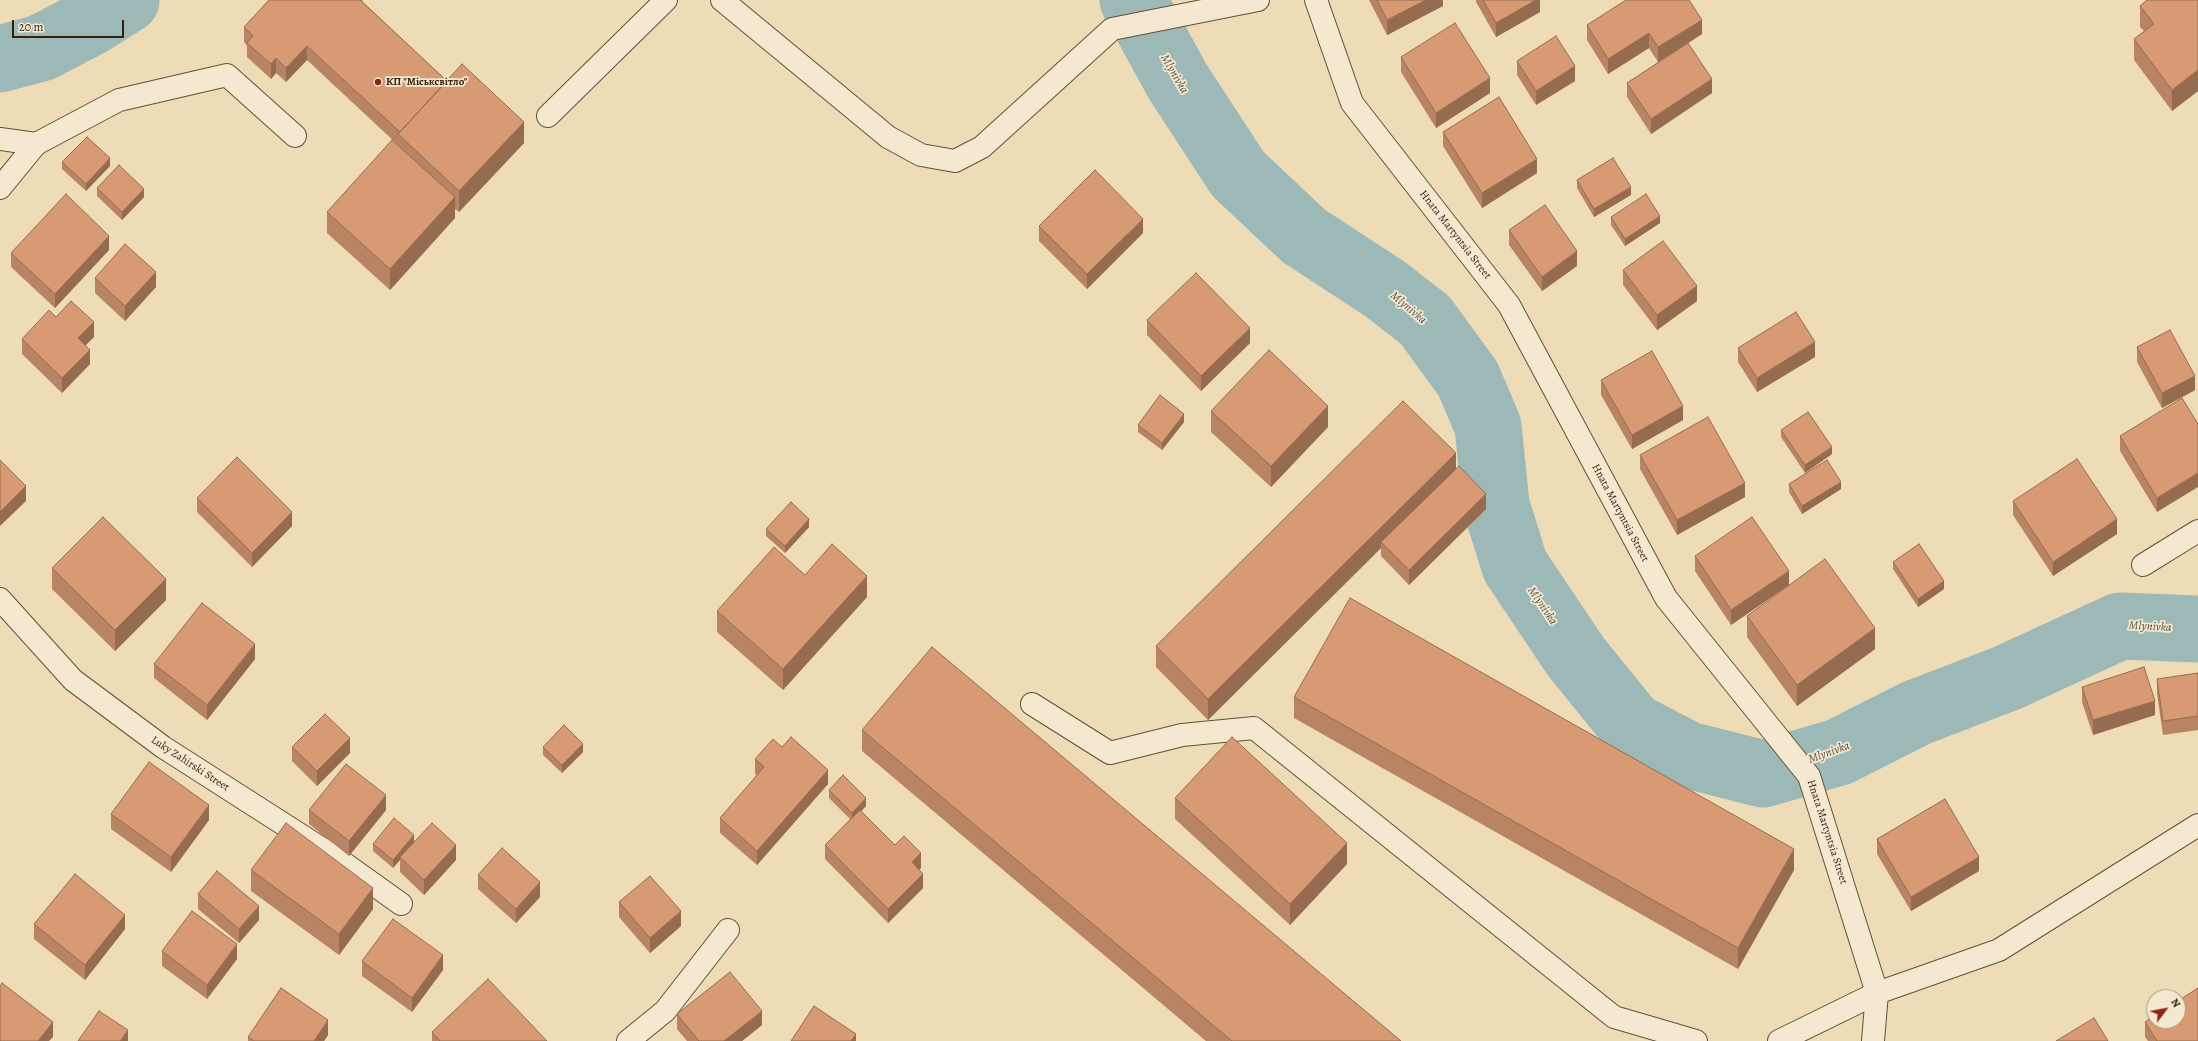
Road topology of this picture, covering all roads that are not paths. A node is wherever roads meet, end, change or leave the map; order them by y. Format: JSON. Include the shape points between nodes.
{"nodes":[{"id":1,"x":666,"y":0,"type":"edge"},
{"id":2,"x":722,"y":0,"type":"edge"},
{"id":3,"x":1258,"y":0,"type":"edge"},
{"id":4,"x":1316,"y":0,"type":"edge"},
{"id":5,"x":548,"y":116,"type":"dead end"},
{"id":6,"x":295,"y":136,"type":"dead end"},
{"id":7,"x":0,"y":139,"type":"edge"},
{"id":8,"x":36,"y":144,"type":"junction"},
{"id":9,"x":0,"y":188,"type":"edge"},
{"id":10,"x":2198,"y":531,"type":"edge"},
{"id":11,"x":2143,"y":565,"type":"dead end"},
{"id":12,"x":0,"y":599,"type":"edge"},
{"id":13,"x":1032,"y":704,"type":"dead end"},
{"id":14,"x":2198,"y":826,"type":"edge"},
{"id":15,"x":400,"y":904,"type":"dead end"},
{"id":16,"x":728,"y":930,"type":"dead end"},
{"id":17,"x":1877,"y":993,"type":"junction"},
{"id":18,"x":628,"y":1041,"type":"edge"},
{"id":19,"x":1696,"y":1041,"type":"edge"},
{"id":20,"x":1779,"y":1041,"type":"edge"},
{"id":21,"x":1873,"y":1041,"type":"edge"}],
"edges":[{"from":1,"to":5,"type":"street"},
{"from":2,"to":3,"type":"street","via":[[888,137],[921,155],[955,161],[982,147],[1112,29]]},
{"from":4,"to":17,"type":"street","name":"Hnata Martyntsia Street","via":[[1352,103],[1509,305],[1666,598],[1809,776]]},
{"from":6,"to":8,"type":"street","via":[[227,76],[119,100]]},
{"from":7,"to":8,"type":"street"},
{"from":8,"to":9,"type":"street"},
{"from":10,"to":11,"type":"street"},
{"from":12,"to":15,"type":"street","name":"Luky Zahirski Street","via":[[72,680],[163,747],[338,859]]},
{"from":13,"to":19,"type":"street","via":[[1110,753],[1182,735],[1254,728],[1614,1017]]},
{"from":14,"to":17,"type":"street","via":[[1999,950]]},
{"from":16,"to":18,"type":"street","via":[[665,1011]]},
{"from":17,"to":20,"type":"street"},
{"from":17,"to":21,"type":"street","name":"Hnata Martyntsia Street"}]}
